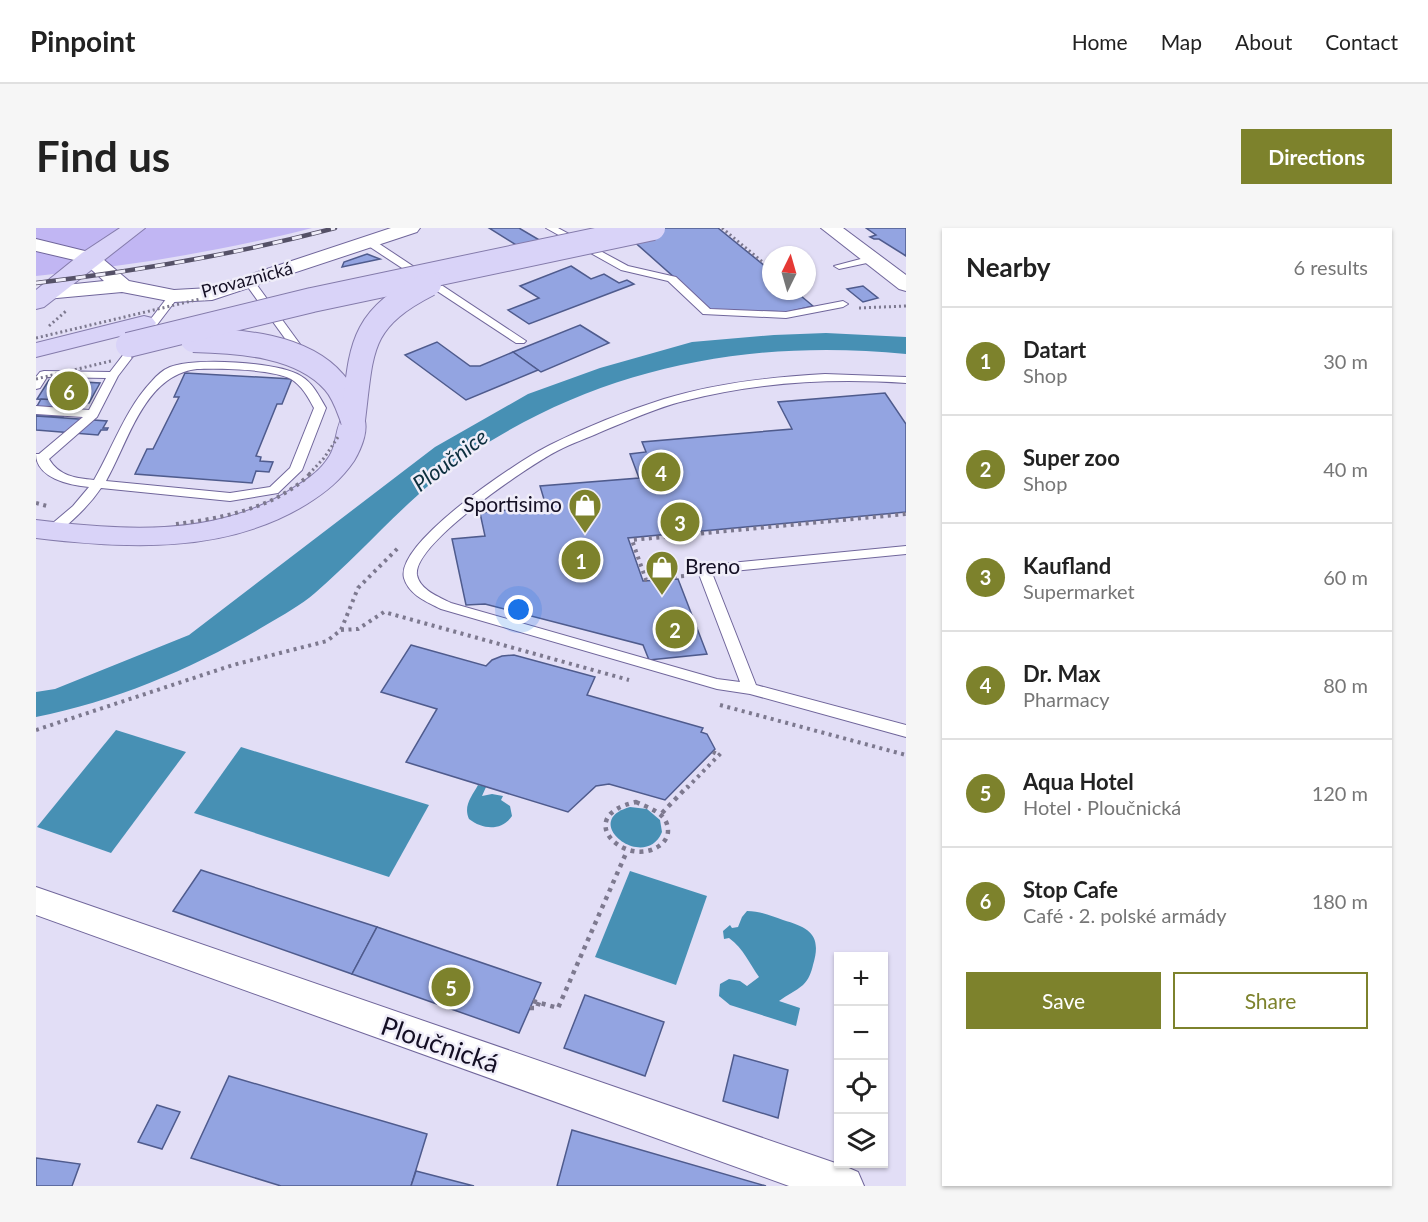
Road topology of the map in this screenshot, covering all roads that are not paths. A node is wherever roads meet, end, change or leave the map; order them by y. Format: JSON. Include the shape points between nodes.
{"nodes":[{"id":1,"x":134,"y":228,"type":"edge"},
{"id":2,"x":410,"y":228,"type":"edge"},
{"id":3,"x":551,"y":228,"type":"edge"},
{"id":4,"x":578,"y":228,"type":"edge"},
{"id":5,"x":653,"y":228,"type":"edge"},
{"id":6,"x":831,"y":228,"type":"edge"},
{"id":7,"x":371,"y":243,"type":"junction"},
{"id":8,"x":36,"y":245,"type":"edge"},
{"id":9,"x":90,"y":258,"type":"junction"},
{"id":10,"x":872,"y":259,"type":"junction"},
{"id":11,"x":477,"y":263,"type":"junction"},
{"id":12,"x":839,"y":266,"type":"dead end"},
{"id":13,"x":250,"y":283,"type":"junction"},
{"id":14,"x":122,"y":285,"type":"junction"},
{"id":15,"x":906,"y":285,"type":"edge"},
{"id":16,"x":174,"y":296,"type":"junction"},
{"id":17,"x":41,"y":298,"type":"edge"},
{"id":18,"x":843,"y":304,"type":"dead end"},
{"id":19,"x":520,"y":341,"type":"dead end"},
{"id":20,"x":36,"y":350,"type":"edge"},
{"id":21,"x":121,"y":352,"type":"junction"},
{"id":22,"x":38,"y":374,"type":"edge"},
{"id":23,"x":113,"y":375,"type":"junction"},
{"id":24,"x":906,"y":380,"type":"edge"},
{"id":25,"x":36,"y":386,"type":"edge"},
{"id":26,"x":311,"y":390,"type":"junction"},
{"id":27,"x":36,"y":410,"type":"edge"},
{"id":28,"x":93,"y":414,"type":"junction"},
{"id":29,"x":346,"y":427,"type":"junction"},
{"id":30,"x":39,"y":458,"type":"edge"},
{"id":31,"x":99,"y":483,"type":"junction"},
{"id":32,"x":44,"y":530,"type":"edge"},
{"id":33,"x":906,"y":550,"type":"edge"},
{"id":34,"x":750,"y":689,"type":"junction"},
{"id":35,"x":906,"y":731,"type":"edge"},
{"id":36,"x":36,"y":901,"type":"edge"},
{"id":37,"x":844,"y":1186,"type":"edge"}],
"edges":[{"from":1,"to":9,"type":"main road"},
{"from":2,"to":7,"type":"street","name":"Provaznická"},
{"from":3,"to":18,"type":"lane","via":[[625,268],[672,279],[707,312],[786,315]]},
{"from":4,"to":20,"type":"main road","via":[[304,286]]},
{"from":5,"to":11,"type":"main road","bridge":true},
{"from":6,"to":10,"type":"street"},
{"from":7,"to":13,"type":"street","name":"Provaznická"},
{"from":7,"to":19,"type":"lane"},
{"from":8,"to":9,"type":"street"},
{"from":9,"to":14,"type":"street","name":"Provaznická"},
{"from":9,"to":17,"type":"main road"},
{"from":10,"to":12,"type":"lane"},
{"from":10,"to":15,"type":"street"},
{"from":11,"to":21,"type":"main road","bridge":true,"via":[[312,300]]},
{"from":11,"to":29,"type":"main road","bridge":true,"via":[[398,300],[372,325],[361,354]]},
{"from":13,"to":16,"type":"street","name":"Provaznická","via":[[212,294]]},
{"from":13,"to":26,"type":"lane","via":[[306,357]]},
{"from":14,"to":16,"type":"street","name":"Provaznická"},
{"from":14,"to":17,"type":"street"},
{"from":16,"to":23,"type":"lane"},
{"from":21,"to":22,"type":"main road"},
{"from":21,"to":29,"type":"main road","bridge":true,"via":[[218,340],[289,354],[308,362],[344,396]]},
{"from":22,"to":23,"type":"lane"},
{"from":22,"to":25,"type":"lane"},
{"from":23,"to":28,"type":"lane"},
{"from":24,"to":34,"type":"lane","via":[[873,376],[761,383],[652,406],[553,448],[511,474],[437,531],[414,556],[410,572],[418,591],[446,606],[717,684]]},
{"from":26,"to":31,"type":"lane","via":[[300,378],[281,371],[202,364],[167,373],[150,389]]},
{"from":26,"to":31,"type":"lane","via":[[320,408],[296,470],[274,490],[230,497]]},
{"from":27,"to":28,"type":"lane"},
{"from":28,"to":30,"type":"lane"},
{"from":29,"to":32,"type":"main road","via":[[349,447],[340,464],[323,481],[276,511],[247,522],[177,536]]},
{"from":30,"to":31,"type":"lane","via":[[50,471],[70,481]]},
{"from":31,"to":32,"type":"lane","via":[[75,512]]},
{"from":33,"to":34,"type":"lane","via":[[704,569]]},
{"from":34,"to":35,"type":"lane"},
{"from":36,"to":37,"type":"street","name":"Ploučnická"}]}
